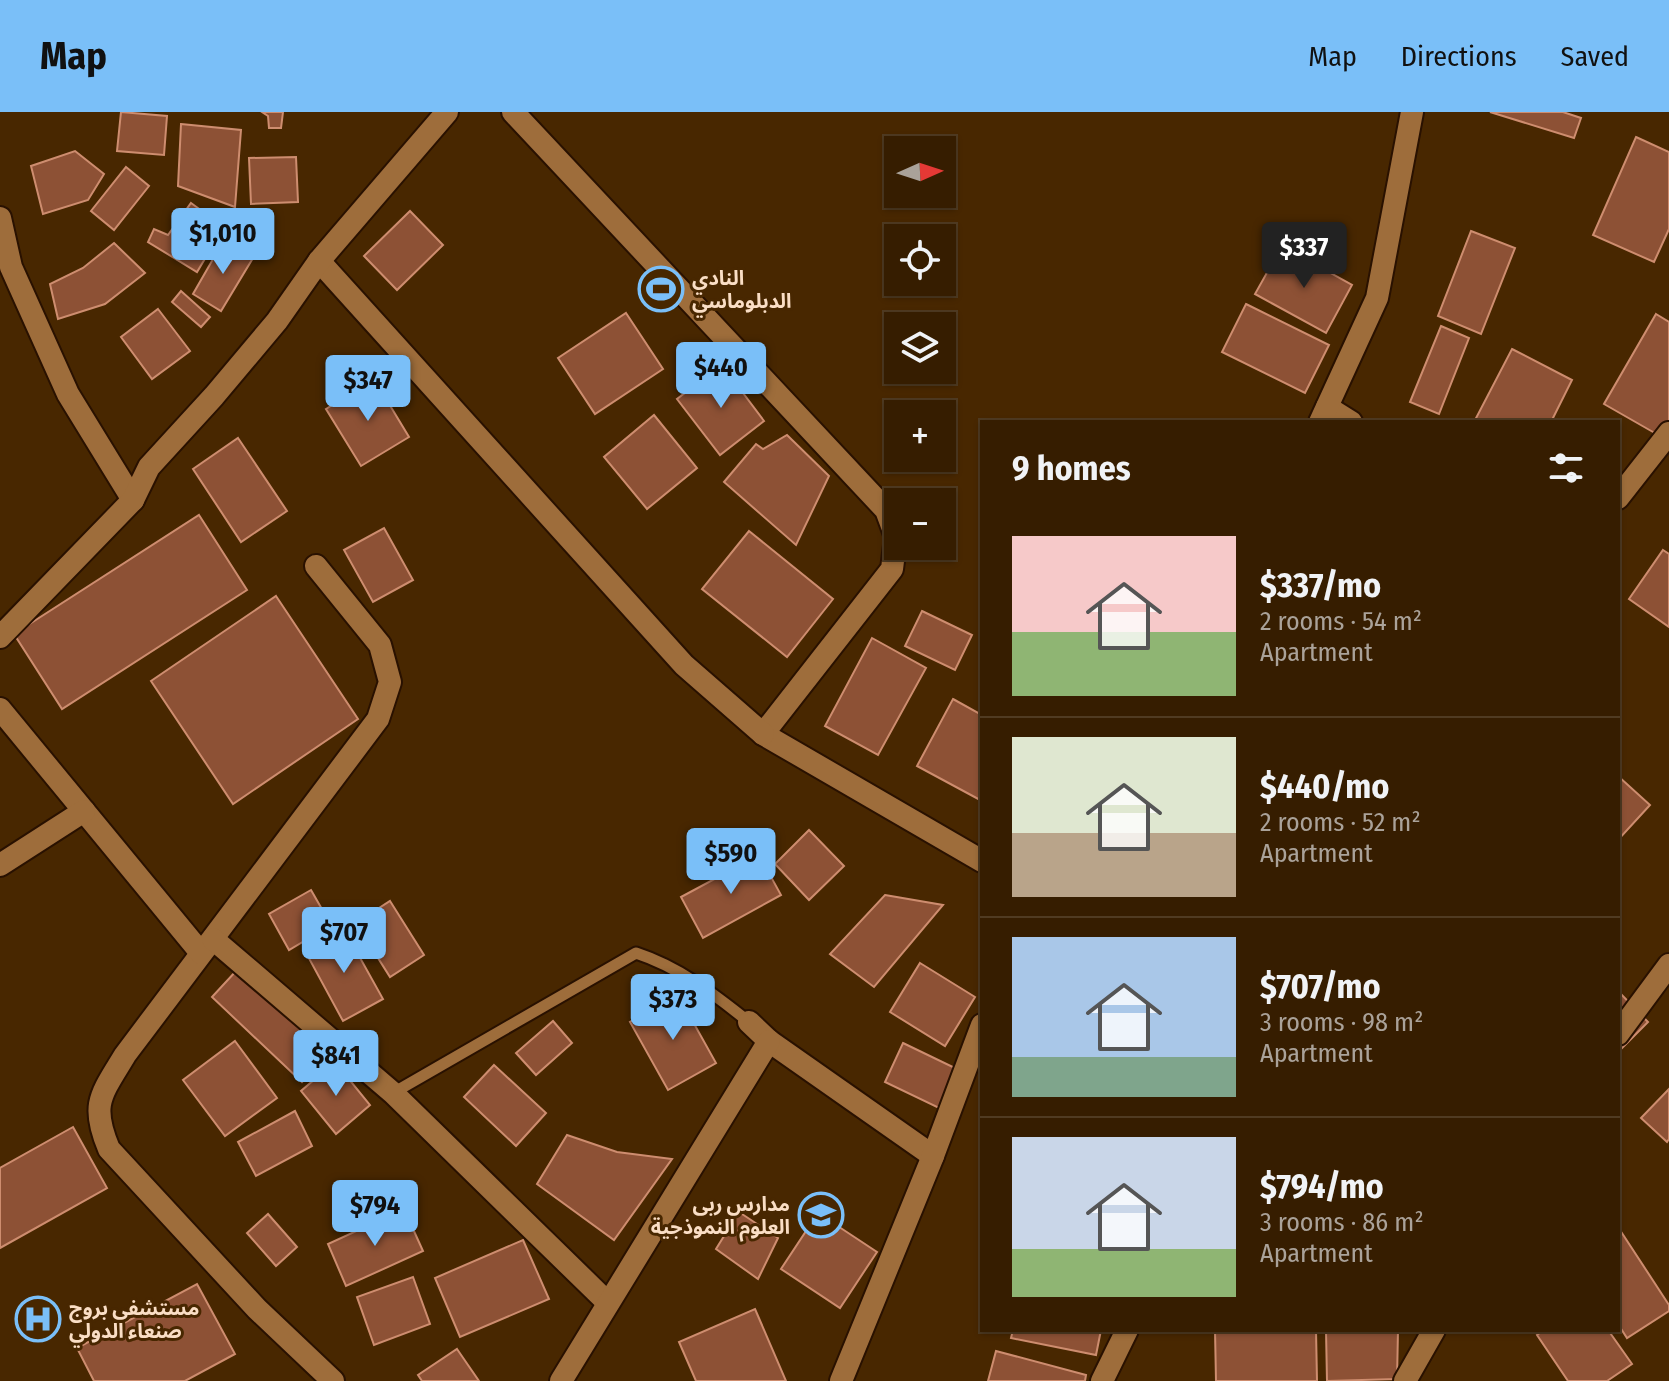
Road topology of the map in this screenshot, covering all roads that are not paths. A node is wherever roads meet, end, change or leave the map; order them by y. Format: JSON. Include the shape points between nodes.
{"nodes":[{"id":1,"x":447,"y":112,"type":"edge"},
{"id":2,"x":513,"y":112,"type":"edge"},
{"id":3,"x":1412,"y":112,"type":"edge"},
{"id":4,"x":0,"y":218,"type":"edge"},
{"id":5,"x":319,"y":261,"type":"junction"},
{"id":6,"x":1323,"y":414,"type":"edge"},
{"id":7,"x":1344,"y":420,"type":"edge"},
{"id":8,"x":1669,"y":433,"type":"edge"},
{"id":9,"x":1620,"y":495,"type":"edge"},
{"id":10,"x":133,"y":500,"type":"junction"},
{"id":11,"x":316,"y":566,"type":"dead end"},
{"id":12,"x":0,"y":637,"type":"edge"},
{"id":13,"x":0,"y":709,"type":"edge"},
{"id":14,"x":763,"y":734,"type":"junction"},
{"id":15,"x":84,"y":811,"type":"junction"},
{"id":16,"x":980,"y":860,"type":"edge"},
{"id":17,"x":0,"y":865,"type":"edge"},
{"id":18,"x":207,"y":946,"type":"junction"},
{"id":19,"x":1669,"y":965,"type":"edge"},
{"id":20,"x":749,"y":1022,"type":"joint"},
{"id":21,"x":980,"y":1030,"type":"edge"},
{"id":22,"x":1620,"y":1031,"type":"edge"},
{"id":23,"x":769,"y":1041,"type":"junction"},
{"id":24,"x":393,"y":1093,"type":"junction"},
{"id":25,"x":933,"y":1156,"type":"junction"},
{"id":26,"x":608,"y":1303,"type":"junction"},
{"id":27,"x":1126,"y":1332,"type":"edge"},
{"id":28,"x":1433,"y":1332,"type":"edge"},
{"id":29,"x":333,"y":1381,"type":"edge"},
{"id":30,"x":561,"y":1381,"type":"edge"},
{"id":31,"x":841,"y":1381,"type":"edge"},
{"id":32,"x":1102,"y":1381,"type":"edge"},
{"id":33,"x":1405,"y":1381,"type":"edge"}],
"edges":[{"from":1,"to":5,"type":"street"},
{"from":2,"to":14,"type":"street","via":[[886,510],[896,537],[892,569]]},
{"from":3,"to":6,"type":"street","via":[[1377,298]]},
{"from":4,"to":10,"type":"street","via":[[11,267],[68,394]]},
{"from":5,"to":10,"type":"street","via":[[277,321],[149,467]]},
{"from":5,"to":14,"type":"street","via":[[684,665]]},
{"from":6,"to":7,"type":"street"},
{"from":8,"to":9,"type":"street"},
{"from":10,"to":12,"type":"street"},
{"from":11,"to":18,"type":"street","via":[[380,645],[390,682],[378,719]]},
{"from":13,"to":15,"type":"street"},
{"from":14,"to":16,"type":"street"},
{"from":15,"to":17,"type":"street"},
{"from":15,"to":18,"type":"street"},
{"from":18,"to":24,"type":"street"},
{"from":18,"to":29,"type":"street","via":[[125,1055],[99,1098],[98,1124],[109,1149],[257,1309]]},
{"from":19,"to":22,"type":"street"},
{"from":20,"to":23,"type":"street"},
{"from":20,"to":24,"type":"lane","via":[[702,985],[636,953]]},
{"from":21,"to":25,"type":"street"},
{"from":23,"to":25,"type":"street"},
{"from":23,"to":26,"type":"street"},
{"from":24,"to":26,"type":"street"},
{"from":25,"to":31,"type":"street"},
{"from":26,"to":30,"type":"street"},
{"from":27,"to":32,"type":"street"},
{"from":28,"to":33,"type":"street"}]}
